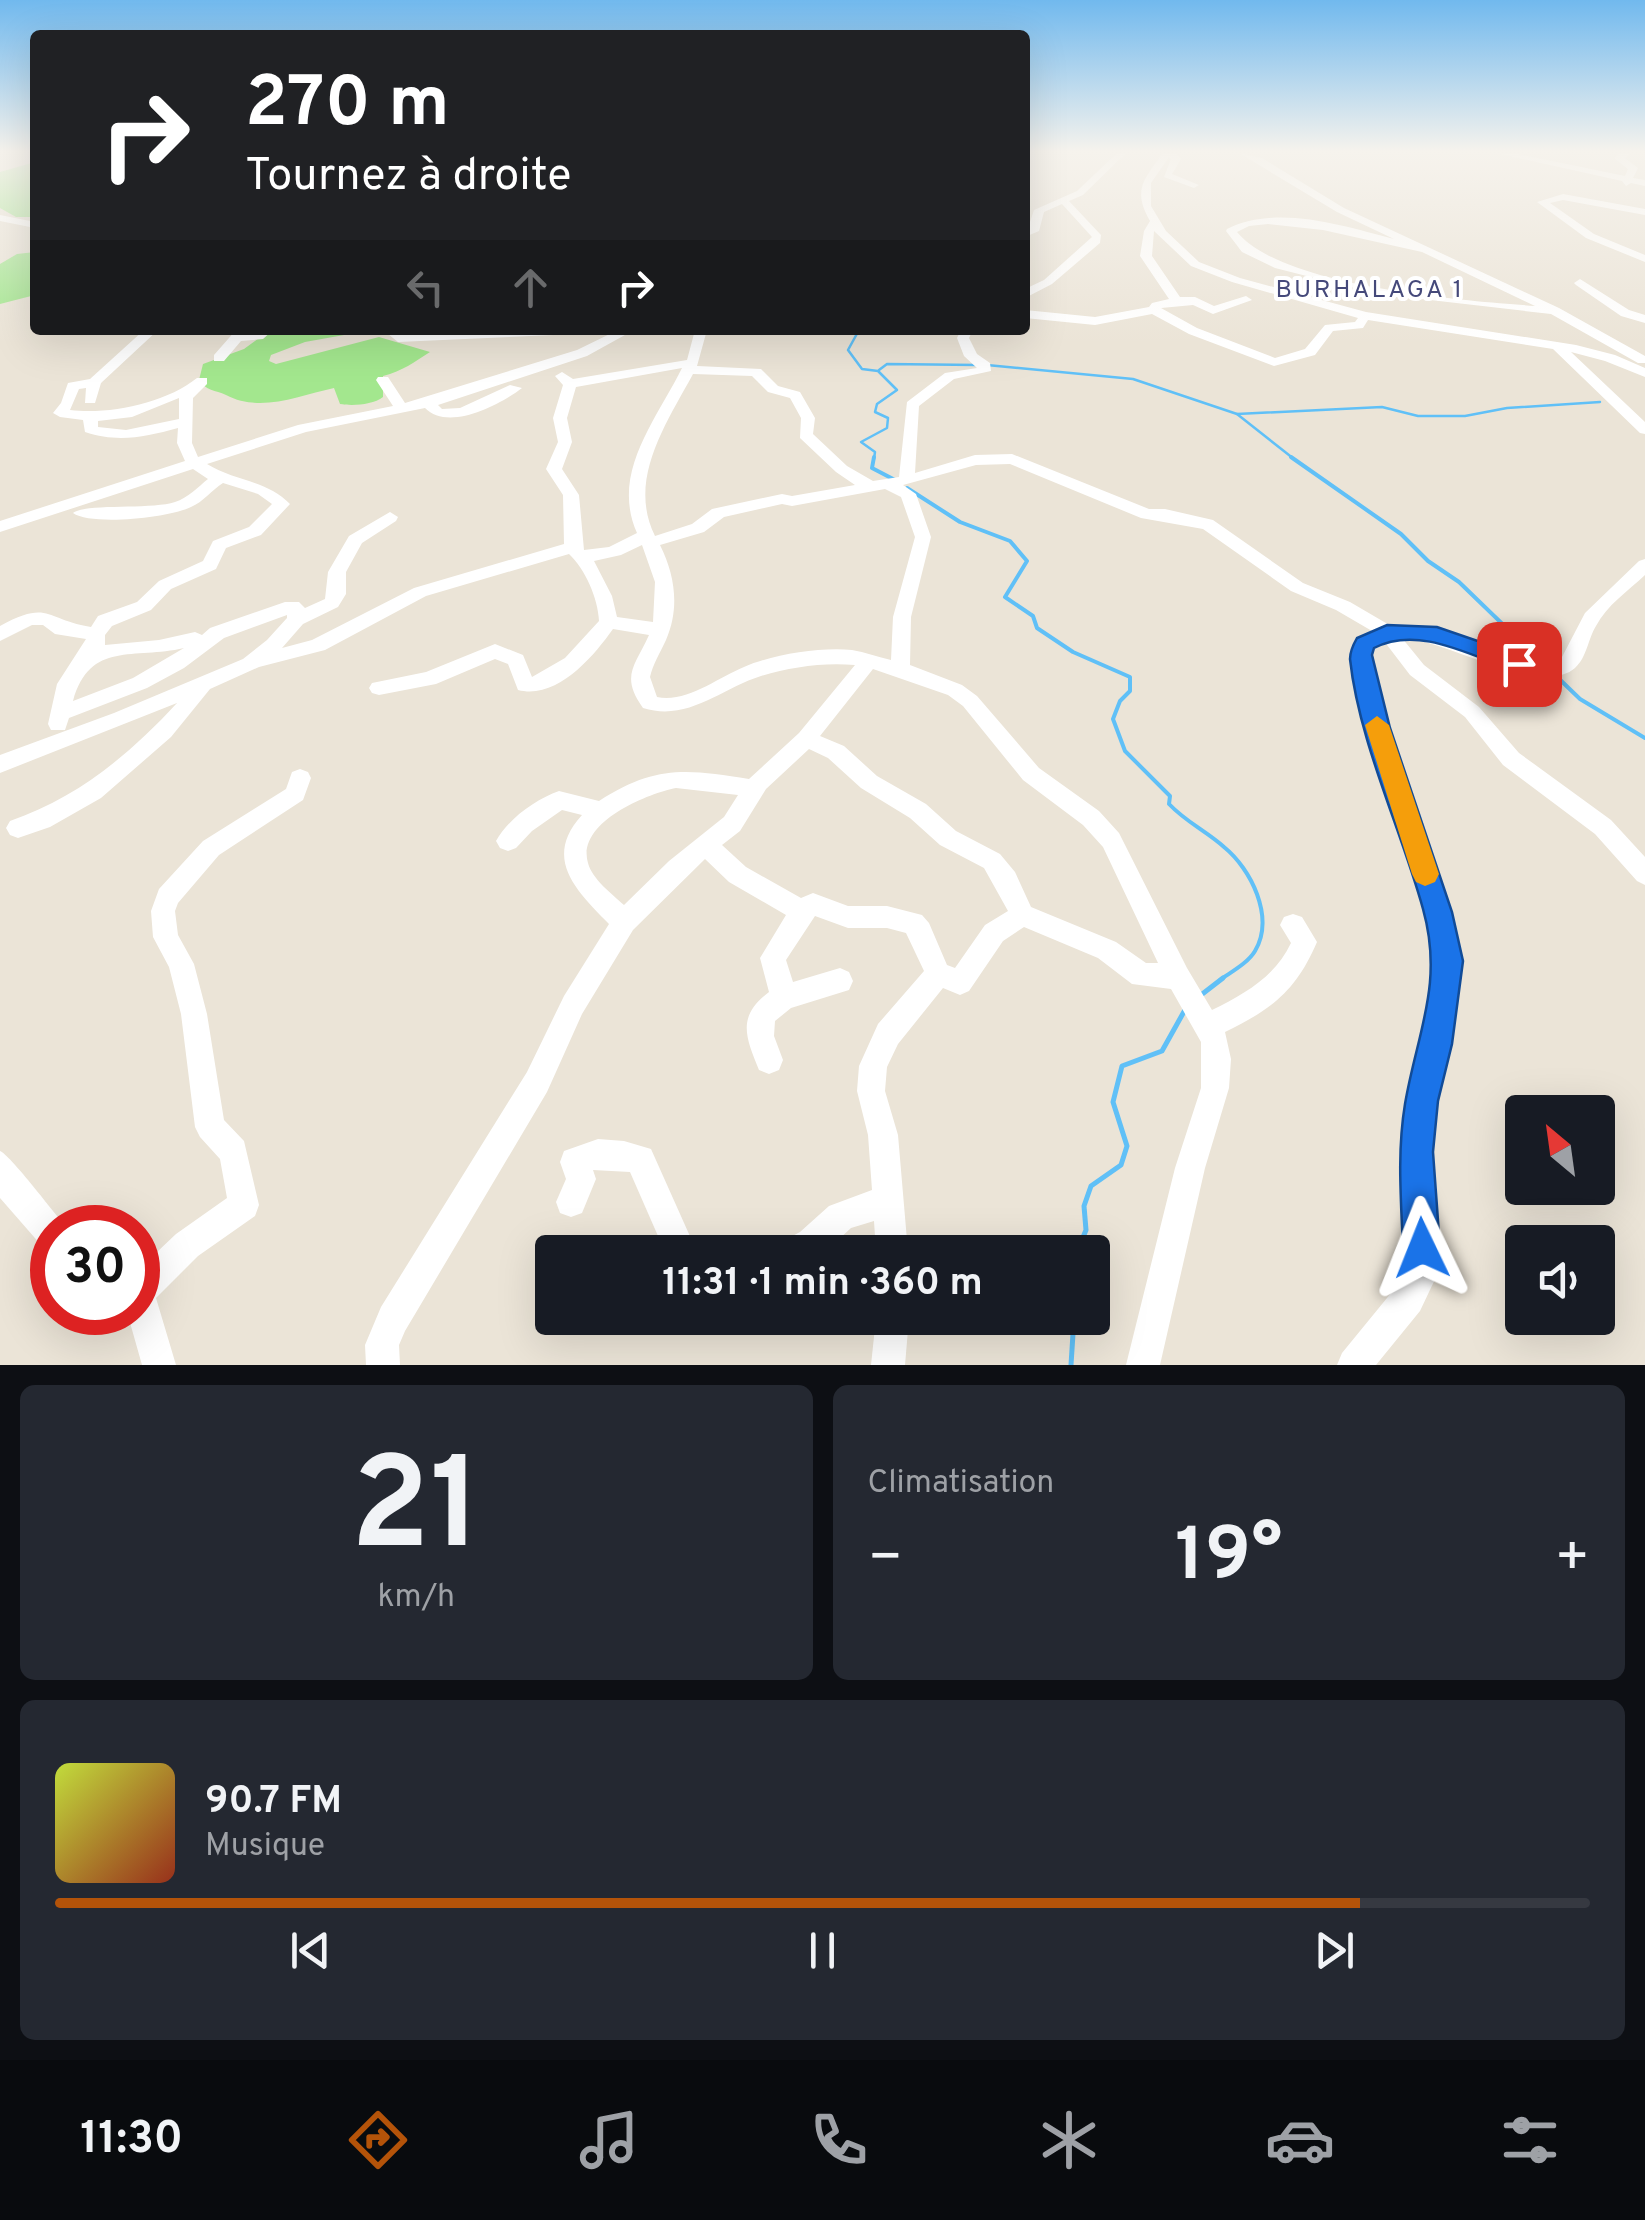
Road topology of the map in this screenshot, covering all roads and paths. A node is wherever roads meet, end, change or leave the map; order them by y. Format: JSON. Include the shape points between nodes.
{"nodes":[{"id":1,"x":1078,"y":217,"type":"edge"},
{"id":2,"x":1152,"y":217,"type":"edge"},
{"id":3,"x":1356,"y":217,"type":"edge"},
{"id":4,"x":1562,"y":217,"type":"edge"},
{"id":5,"x":0,"y":218,"type":"edge"},
{"id":6,"x":1154,"y":222,"type":"junction"},
{"id":7,"x":30,"y":224,"type":"edge"},
{"id":8,"x":1423,"y":249,"type":"junction"},
{"id":9,"x":1645,"y":259,"type":"edge"},
{"id":10,"x":1580,"y":283,"type":"dead end"},
{"id":11,"x":1030,"y":291,"type":"edge"},
{"id":12,"x":1246,"y":300,"type":"dead end"},
{"id":13,"x":1176,"y":301,"type":"junction"},
{"id":14,"x":1154,"y":310,"type":"junction"},
{"id":15,"x":1555,"y":311,"type":"junction"},
{"id":16,"x":1030,"y":314,"type":"edge"},
{"id":17,"x":1366,"y":316,"type":"junction"},
{"id":18,"x":1645,"y":319,"type":"edge"},
{"id":19,"x":146,"y":335,"type":"edge"},
{"id":20,"x":238,"y":335,"type":"edge"},
{"id":21,"x":617,"y":335,"type":"edge"},
{"id":22,"x":701,"y":335,"type":"edge"},
{"id":23,"x":964,"y":335,"type":"edge"},
{"id":24,"x":1555,"y":345,"type":"junction"},
{"id":25,"x":219,"y":358,"type":"dead end"},
{"id":26,"x":1645,"y":361,"type":"edge"},
{"id":27,"x":555,"y":362,"type":"junction"},
{"id":28,"x":689,"y":366,"type":"junction"},
{"id":29,"x":1645,"y":373,"type":"edge"},
{"id":30,"x":384,"y":380,"type":"dead end"},
{"id":31,"x":94,"y":382,"type":"junction"},
{"id":32,"x":570,"y":384,"type":"junction"},
{"id":33,"x":91,"y":409,"type":"junction"},
{"id":34,"x":402,"y":409,"type":"junction"},
{"id":35,"x":184,"y":422,"type":"junction"},
{"id":36,"x":1645,"y":430,"type":"edge"},
{"id":37,"x":194,"y":464,"type":"junction"},
{"id":38,"x":216,"y":479,"type":"junction"},
{"id":39,"x":907,"y":480,"type":"junction"},
{"id":40,"x":876,"y":483,"type":"junction"},
{"id":41,"x":81,"y":513,"type":"dead end"},
{"id":42,"x":390,"y":517,"type":"dead end"},
{"id":43,"x":0,"y":526,"type":"edge"},
{"id":44,"x":649,"y":538,"type":"junction"},
{"id":45,"x":578,"y":551,"type":"junction"},
{"id":46,"x":1645,"y":565,"type":"edge"},
{"id":47,"x":332,"y":603,"type":"junction"},
{"id":48,"x":296,"y":620,"type":"junction"},
{"id":49,"x":322,"y":622,"type":"dead end"},
{"id":50,"x":608,"y":622,"type":"junction"},
{"id":51,"x":660,"y":630,"type":"junction"},
{"id":52,"x":1387,"y":632,"type":"junction"},
{"id":53,"x":0,"y":634,"type":"edge"},
{"id":54,"x":96,"y":634,"type":"junction"},
{"id":55,"x":200,"y":644,"type":"junction"},
{"id":56,"x":88,"y":655,"type":"junction"},
{"id":57,"x":868,"y":662,"type":"junction"},
{"id":58,"x":250,"y":664,"type":"junction"},
{"id":59,"x":900,"y":669,"type":"junction"},
{"id":60,"x":204,"y":685,"type":"junction"},
{"id":61,"x":380,"y":688,"type":"dead end"},
{"id":62,"x":59,"y":714,"type":"junction"},
{"id":63,"x":806,"y":740,"type":"junction"},
{"id":64,"x":54,"y":746,"type":"junction"},
{"id":65,"x":0,"y":764,"type":"edge"},
{"id":66,"x":300,"y":778,"type":"dead end"},
{"id":67,"x":754,"y":789,"type":"junction"},
{"id":68,"x":600,"y":811,"type":"junction"},
{"id":69,"x":18,"y":828,"type":"dead end"},
{"id":70,"x":508,"y":841,"type":"dead end"},
{"id":71,"x":708,"y":844,"type":"junction"},
{"id":72,"x":1645,"y":874,"type":"edge"},
{"id":73,"x":802,"y":911,"type":"junction"},
{"id":74,"x":1022,"y":915,"type":"junction"},
{"id":75,"x":624,"y":922,"type":"junction"},
{"id":76,"x":1293,"y":924,"type":"dead end"},
{"id":77,"x":938,"y":974,"type":"junction"},
{"id":78,"x":840,"y":981,"type":"dead end"},
{"id":79,"x":784,"y":997,"type":"junction"},
{"id":80,"x":1194,"y":1003,"type":"junction"},
{"id":81,"x":769,"y":1060,"type":"dead end"},
{"id":82,"x":0,"y":1166,"type":"edge"},
{"id":83,"x":571,"y":1202,"type":"dead end"},
{"id":84,"x":890,"y":1202,"type":"junction"},
{"id":85,"x":30,"y":1208,"type":"edge"},
{"id":86,"x":673,"y":1235,"type":"edge"},
{"id":87,"x":821,"y":1235,"type":"edge"},
{"id":88,"x":891,"y":1235,"type":"edge"},
{"id":89,"x":891,"y":1335,"type":"edge"},
{"id":90,"x":159,"y":1365,"type":"edge"},
{"id":91,"x":383,"y":1365,"type":"edge"},
{"id":92,"x":888,"y":1365,"type":"edge"},
{"id":93,"x":1143,"y":1365,"type":"edge"},
{"id":94,"x":1354,"y":1365,"type":"edge"}],
"edges":[{"from":1,"to":11,"type":"street","via":[[1096,243]]},
{"from":2,"to":6,"type":"street"},
{"from":3,"to":8,"type":"street"},
{"from":4,"to":9,"type":"street"},
{"from":5,"to":7,"type":"street"},
{"from":6,"to":13,"type":"street","via":[[1146,256]]},
{"from":6,"to":17,"type":"street","via":[[1195,264]]},
{"from":8,"to":15,"type":"street"},
{"from":8,"to":15,"type":"street","via":[[1274,222],[1246,222],[1231,231],[1238,247],[1255,256],[1344,283],[1431,300]]},
{"from":10,"to":18,"type":"street"},
{"from":12,"to":13,"type":"street","via":[[1213,310]]},
{"from":13,"to":14,"type":"street"},
{"from":14,"to":16,"type":"street","via":[[1095,321]]},
{"from":14,"to":17,"type":"street","via":[[1274,362],[1310,352],[1329,328],[1359,325]]},
{"from":15,"to":26,"type":"street"},
{"from":17,"to":24,"type":"street"},
{"from":19,"to":31,"type":"street"},
{"from":20,"to":25,"type":"street"},
{"from":21,"to":27,"type":"street"},
{"from":22,"to":28,"type":"street"},
{"from":23,"to":39,"type":"street","via":[[983,367],[950,376],[912,405]]},
{"from":24,"to":29,"type":"street"},
{"from":24,"to":36,"type":"street"},
{"from":27,"to":32,"type":"street"},
{"from":27,"to":34,"type":"street"},
{"from":28,"to":32,"type":"street"},
{"from":28,"to":40,"type":"street","via":[[756,372],[774,389],[795,394],[808,418],[806,435],[846,476]]},
{"from":28,"to":44,"type":"street","via":[[654,430],[636,489]]},
{"from":30,"to":34,"type":"street"},
{"from":31,"to":33,"type":"street"},
{"from":31,"to":33,"type":"street","via":[[73,386],[60,413]]},
{"from":32,"to":45,"type":"street","via":[[560,418],[573,442],[554,469],[571,495]]},
{"from":33,"to":35,"type":"street","via":[[90,429],[130,436]]},
{"from":33,"to":35,"type":"street","via":[[128,414],[199,384],[186,397]]},
{"from":34,"to":37,"type":"street","via":[[328,422]]},
{"from":35,"to":37,"type":"street","via":[[182,439]]},
{"from":37,"to":38,"type":"street"},
{"from":37,"to":43,"type":"street"},
{"from":38,"to":41,"type":"street","via":[[176,508]]},
{"from":38,"to":54,"type":"street","via":[[262,490],[282,504],[255,530],[220,545],[210,565],[166,585],[144,606],[105,621]]},
{"from":39,"to":40,"type":"street"},
{"from":39,"to":52,"type":"street","via":[[975,460],[1030,464],[1147,514],[1207,524],[1296,587]]},
{"from":40,"to":44,"type":"street","via":[[730,509],[698,528]]},
{"from":40,"to":59,"type":"street","via":[[908,494],[923,537],[902,617]]},
{"from":42,"to":47,"type":"street","via":[[355,540],[337,572]]},
{"from":44,"to":45,"type":"street","via":[[619,550]]},
{"from":44,"to":51,"type":"street","via":[[666,577]]},
{"from":45,"to":50,"type":"street","via":[[608,600]]},
{"from":45,"to":58,"type":"street","via":[[420,592],[318,645]]},
{"from":46,"to":52,"type":"street","via":[[1601,605],[1572,658],[1548,670],[1437,635]]},
{"from":47,"to":48,"type":"street"},
{"from":47,"to":49,"type":"street"},
{"from":48,"to":55,"type":"street","via":[[296,608],[284,608]]},
{"from":48,"to":58,"type":"street"},
{"from":50,"to":51,"type":"street"},
{"from":50,"to":61,"type":"street","via":[[575,660],[535,686],[525,685],[516,660],[502,650],[429,679]]},
{"from":51,"to":57,"type":"street","via":[[638,679],[643,696],[656,706],[698,698],[780,664],[832,656]]},
{"from":52,"to":72,"type":"street","via":[[1511,760],[1603,827]]},
{"from":52,"to":94,"type":"street","via":[[1365,644],[1360,655],[1448,961],[1416,1152],[1422,1272]]},
{"from":53,"to":54,"type":"street","via":[[28,619],[47,618],[62,629]]},
{"from":54,"to":56,"type":"street"},
{"from":55,"to":56,"type":"street","via":[[194,639]]},
{"from":55,"to":62,"type":"street","via":[[140,683]]},
{"from":56,"to":62,"type":"street","via":[[74,670]]},
{"from":57,"to":59,"type":"street"},
{"from":57,"to":63,"type":"street"},
{"from":58,"to":60,"type":"street"},
{"from":59,"to":80,"type":"street","via":[[970,701],[1032,774],[1102,828]]},
{"from":60,"to":64,"type":"street"},
{"from":60,"to":69,"type":"street","via":[[87,798]]},
{"from":62,"to":64,"type":"street"},
{"from":63,"to":67,"type":"street"},
{"from":63,"to":74,"type":"street","via":[[836,752],[948,838],[992,861]]},
{"from":64,"to":65,"type":"street"},
{"from":66,"to":90,"type":"street","via":[[295,794],[211,848],[162,911],[194,1014],[210,1127],[233,1152],[244,1206],[186,1242],[138,1294]]},
{"from":67,"to":68,"type":"street","via":[[679,778]]},
{"from":67,"to":71,"type":"street","via":[[732,824]]},
{"from":68,"to":70,"type":"street","via":[[559,800]]},
{"from":68,"to":75,"type":"street","via":[[576,841],[575,860]]},
{"from":71,"to":73,"type":"street","via":[[748,881]]},
{"from":71,"to":75,"type":"street"},
{"from":73,"to":77,"type":"street","via":[[813,904],[848,916],[913,923]]},
{"from":73,"to":79,"type":"street","via":[[773,958]]},
{"from":74,"to":77,"type":"street","via":[[994,934],[960,982]]},
{"from":74,"to":80,"type":"street","via":[[1106,950]]},
{"from":75,"to":91,"type":"street","via":[[573,1005],[537,1082],[393,1318],[382,1345]]},
{"from":76,"to":80,"type":"street","via":[[1304,942],[1280,985]]},
{"from":77,"to":84,"type":"street","via":[[888,1034],[873,1066],[871,1091],[884,1135]]},
{"from":78,"to":79,"type":"street"},
{"from":79,"to":81,"type":"street","via":[[762,1014],[760,1036]]},
{"from":80,"to":93,"type":"street","via":[[1217,1059],[1215,1088]]},
{"from":82,"to":85,"type":"street"},
{"from":83,"to":86,"type":"street","via":[[581,1179],[575,1162],[583,1156],[640,1160]]},
{"from":84,"to":87,"type":"street","via":[[835,1220]]},
{"from":84,"to":88,"type":"street"},
{"from":89,"to":92,"type":"street"}]}
